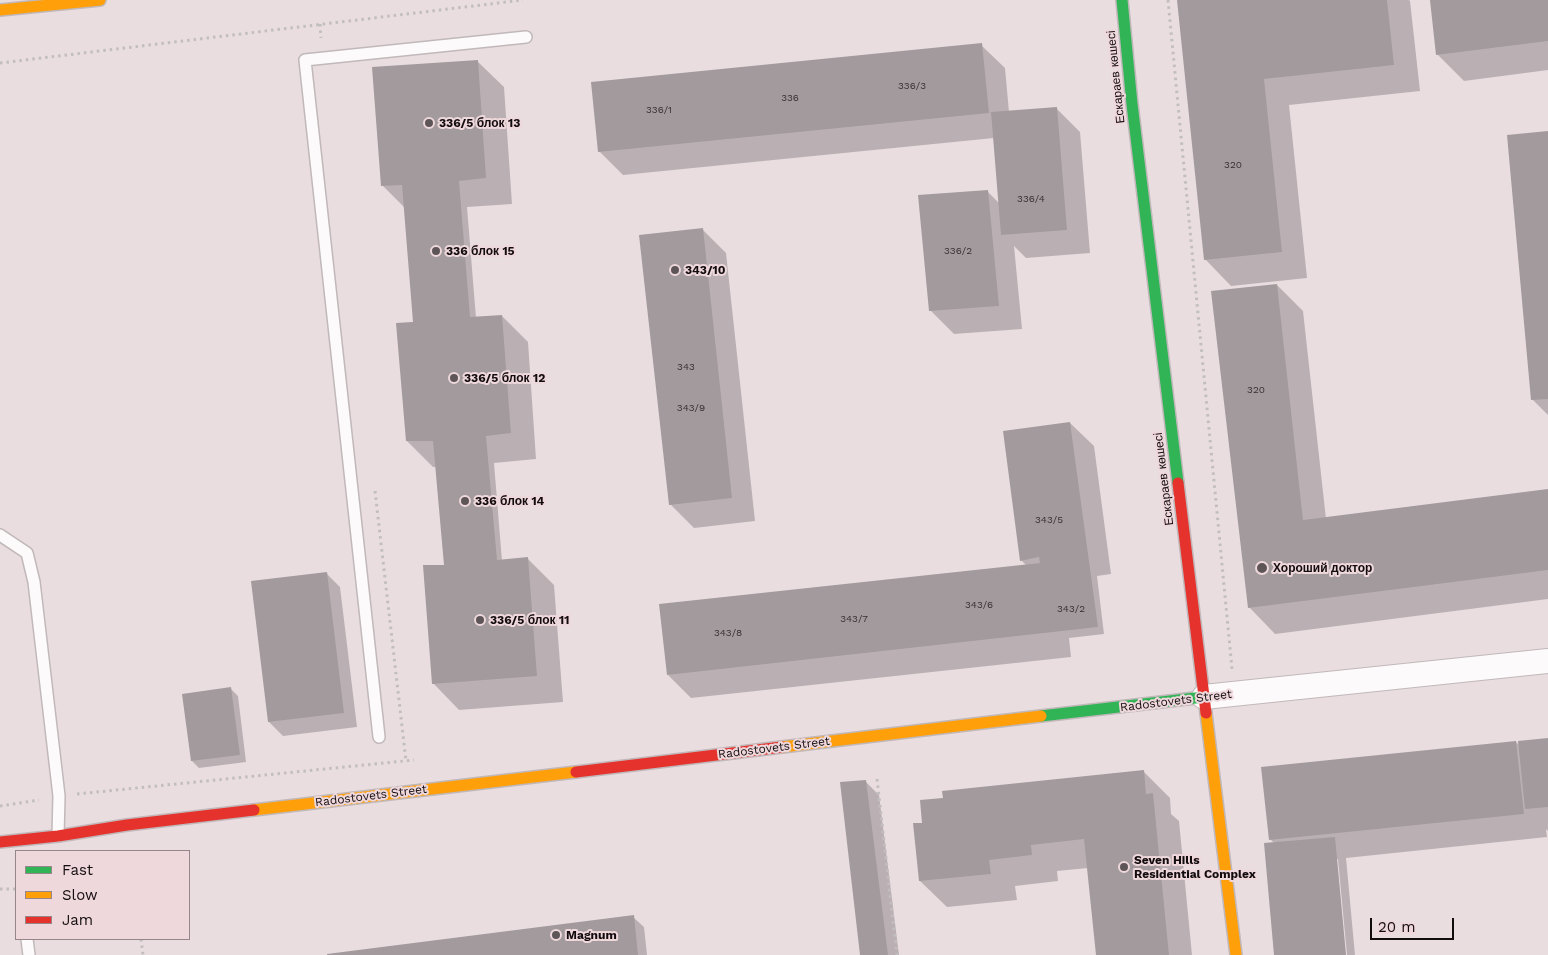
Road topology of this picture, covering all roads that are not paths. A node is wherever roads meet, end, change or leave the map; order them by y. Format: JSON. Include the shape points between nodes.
{"nodes":[{"id":1,"x":100,"y":0,"type":"edge"},
{"id":2,"x":1122,"y":0,"type":"edge"},
{"id":3,"x":0,"y":10,"type":"edge"},
{"id":4,"x":526,"y":37,"type":"dead end"},
{"id":5,"x":0,"y":535,"type":"edge"},
{"id":6,"x":1548,"y":661,"type":"edge"},
{"id":7,"x":1204,"y":697,"type":"junction"},
{"id":8,"x":379,"y":737,"type":"dead end"},
{"id":9,"x":58,"y":836,"type":"junction"},
{"id":10,"x":0,"y":842,"type":"edge"},
{"id":11,"x":16,"y":846,"type":"edge"},
{"id":12,"x":27,"y":940,"type":"edge"},
{"id":13,"x":30,"y":955,"type":"edge"},
{"id":14,"x":1236,"y":955,"type":"edge"}],
"edges":[{"from":1,"to":3,"type":"street"},
{"from":2,"to":7,"type":"street","name":"Ескараев көшесі"},
{"from":4,"to":8,"type":"lane","via":[[305,60]]},
{"from":5,"to":9,"type":"lane","via":[[27,554],[34,582],[59,796]]},
{"from":6,"to":7,"type":"street","name":"Radostovets Street"},
{"from":7,"to":9,"type":"street","name":"Radostovets Street","via":[[127,825]]},
{"from":7,"to":14,"type":"street","name":"Ескараев көшесі"},
{"from":9,"to":11,"type":"street","name":"Radostovets Street"},
{"from":10,"to":11,"type":"street","name":"Radostovets Street"},
{"from":12,"to":13,"type":"lane"}]}
